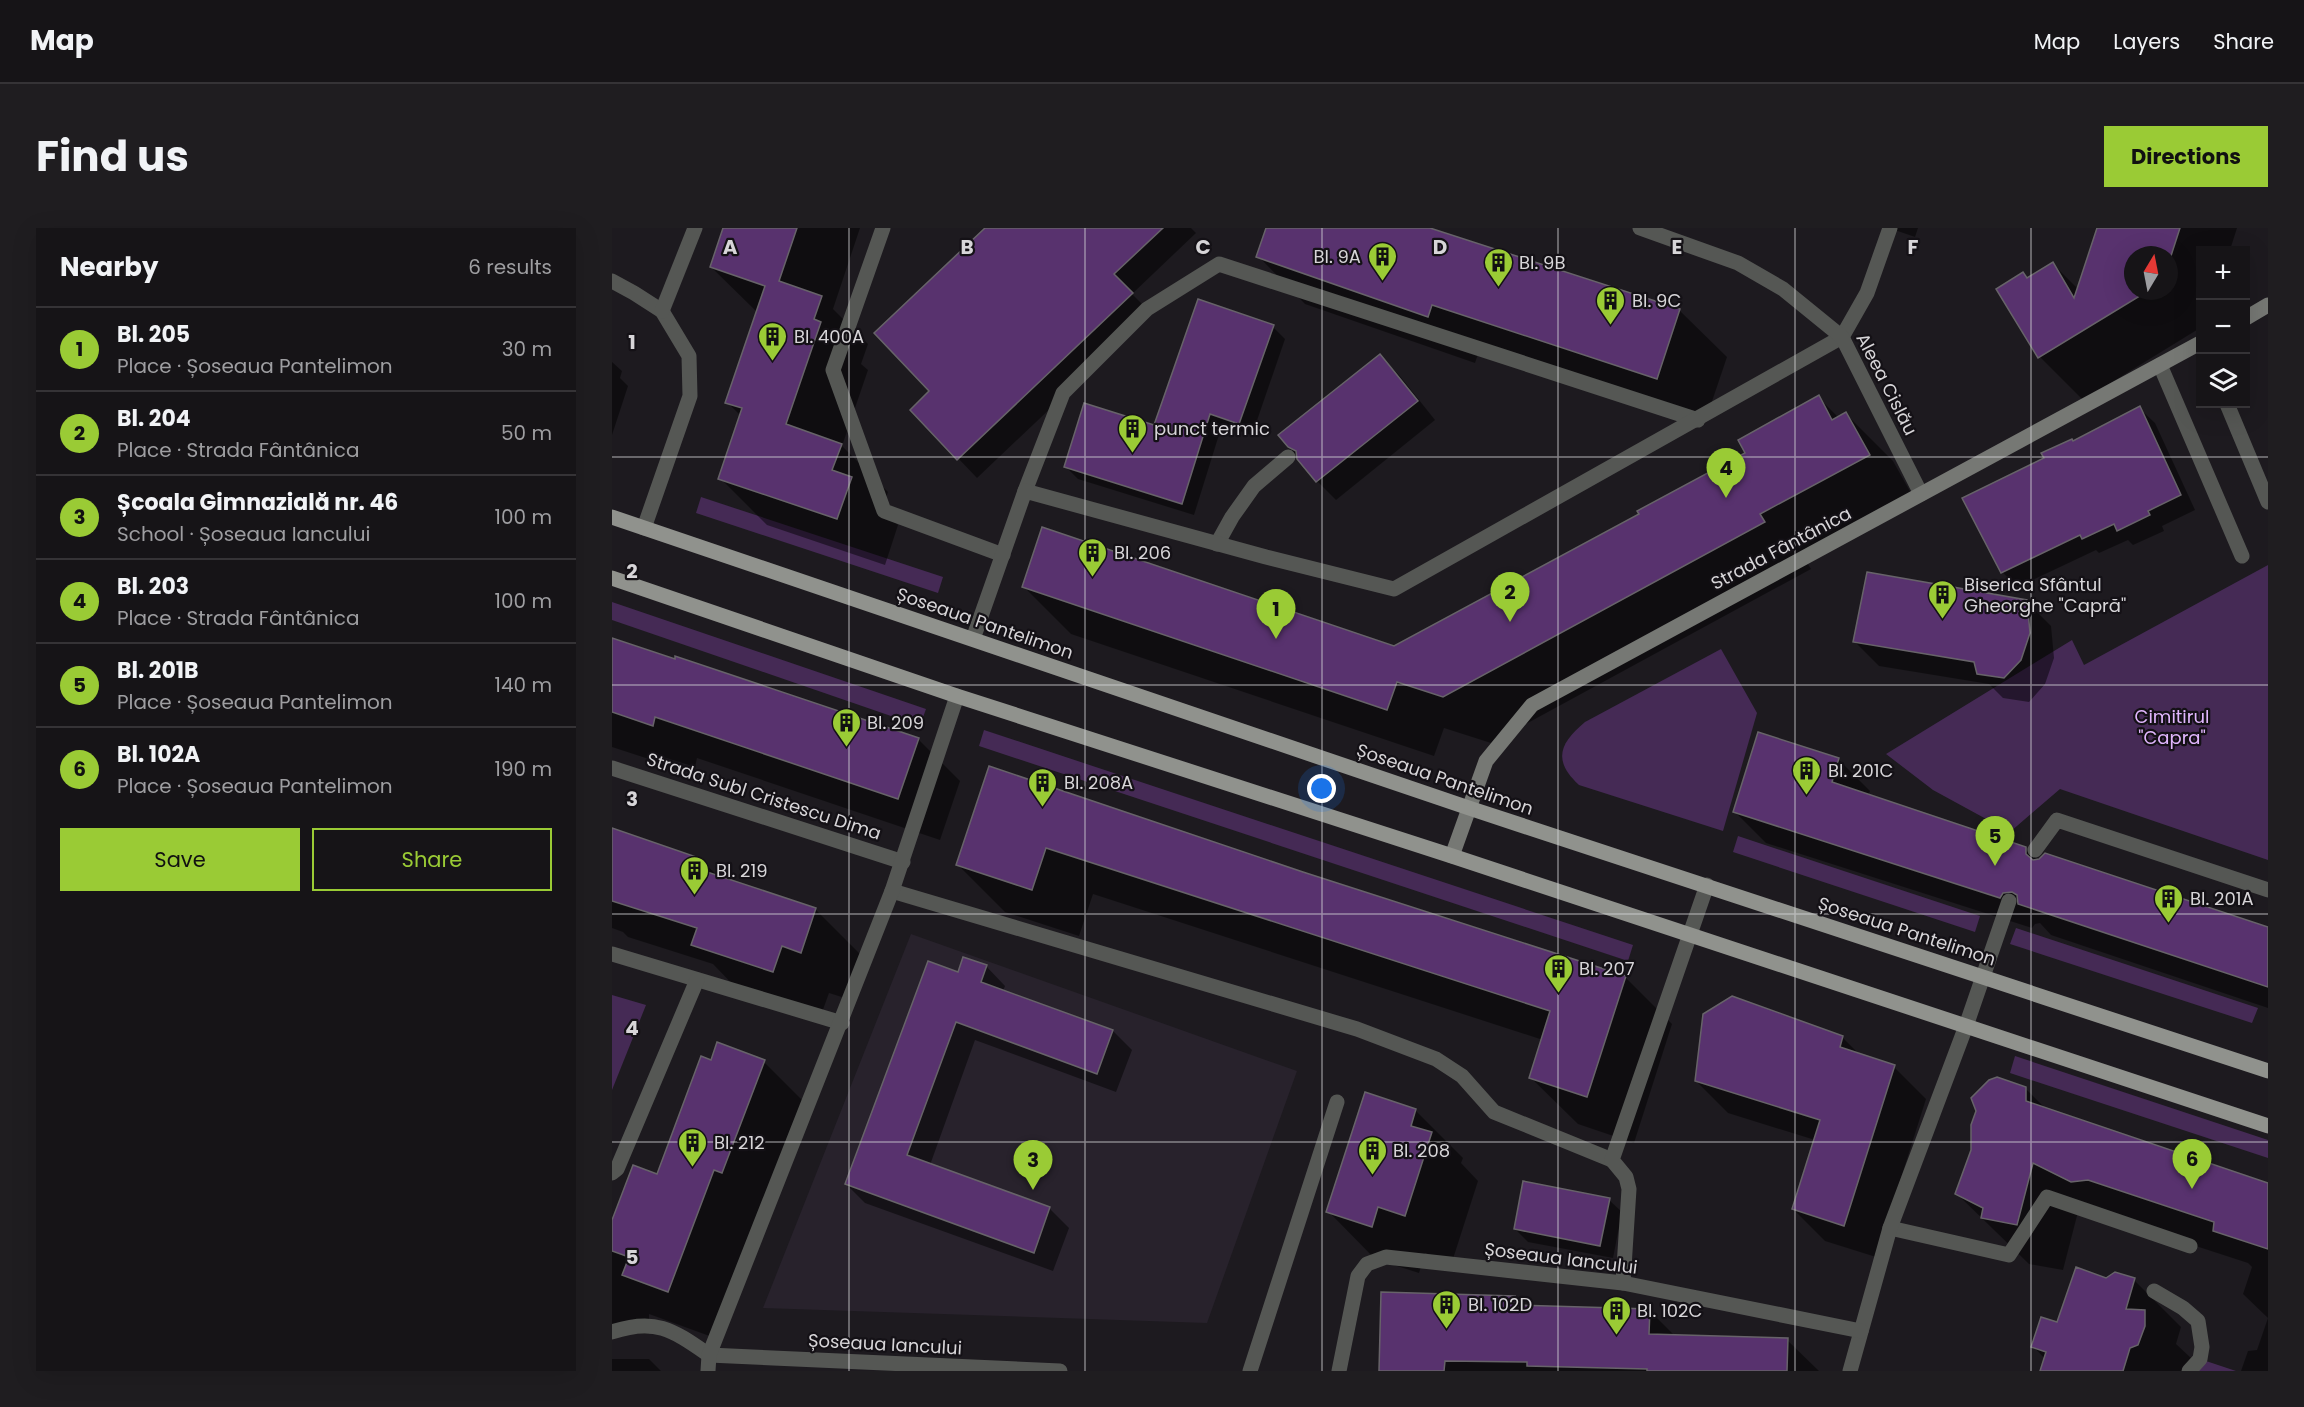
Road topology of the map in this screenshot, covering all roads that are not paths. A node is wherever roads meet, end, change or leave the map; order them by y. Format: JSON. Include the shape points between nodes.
{"nodes":[{"id":1,"x":695,"y":228,"type":"edge"},
{"id":2,"x":883,"y":228,"type":"edge"},
{"id":3,"x":1640,"y":228,"type":"edge"},
{"id":4,"x":1890,"y":228,"type":"edge"},
{"id":5,"x":612,"y":281,"type":"edge"},
{"id":6,"x":2268,"y":305,"type":"edge"},
{"id":7,"x":662,"y":311,"type":"junction"},
{"id":8,"x":2250,"y":316,"type":"edge"},
{"id":9,"x":1842,"y":337,"type":"junction"},
{"id":10,"x":2196,"y":345,"type":"edge"},
{"id":11,"x":2160,"y":365,"type":"junction"},
{"id":12,"x":2229,"y":408,"type":"edge"},
{"id":13,"x":1698,"y":420,"type":"junction"},
{"id":14,"x":1288,"y":457,"type":"dead end"},
{"id":15,"x":1025,"y":491,"type":"junction"},
{"id":16,"x":1921,"y":494,"type":"junction"},
{"id":17,"x":2268,"y":502,"type":"edge"},
{"id":18,"x":612,"y":517,"type":"edge"},
{"id":19,"x":644,"y":528,"type":"junction"},
{"id":20,"x":1217,"y":544,"type":"junction"},
{"id":21,"x":1003,"y":555,"type":"junction"},
{"id":22,"x":2242,"y":556,"type":"dead end"},
{"id":23,"x":612,"y":578,"type":"edge"},
{"id":24,"x":973,"y":639,"type":"junction"},
{"id":25,"x":957,"y":696,"type":"junction"},
{"id":26,"x":612,"y":768,"type":"edge"},
{"id":27,"x":1469,"y":808,"type":"junction"},
{"id":28,"x":2035,"y":850,"type":"dead end"},
{"id":29,"x":1452,"y":856,"type":"junction"},
{"id":30,"x":903,"y":862,"type":"junction"},
{"id":31,"x":1707,"y":885,"type":"junction"},
{"id":32,"x":2268,"y":890,"type":"edge"},
{"id":33,"x":892,"y":891,"type":"junction"},
{"id":34,"x":2009,"y":901,"type":"dead end"},
{"id":35,"x":1688,"y":936,"type":"junction"},
{"id":36,"x":612,"y":954,"type":"edge"},
{"id":37,"x":1982,"y":977,"type":"junction"},
{"id":38,"x":697,"y":980,"type":"junction"},
{"id":39,"x":842,"y":1023,"type":"junction"},
{"id":40,"x":1966,"y":1026,"type":"junction"},
{"id":41,"x":2268,"y":1071,"type":"edge"},
{"id":42,"x":1337,"y":1102,"type":"dead end"},
{"id":43,"x":2268,"y":1126,"type":"edge"},
{"id":44,"x":1612,"y":1160,"type":"junction"},
{"id":45,"x":612,"y":1173,"type":"edge"},
{"id":46,"x":1890,"y":1228,"type":"junction"},
{"id":47,"x":2190,"y":1246,"type":"dead end"},
{"id":48,"x":1623,"y":1283,"type":"junction"},
{"id":49,"x":2154,"y":1291,"type":"dead end"},
{"id":50,"x":1861,"y":1331,"type":"junction"},
{"id":51,"x":612,"y":1332,"type":"edge"},
{"id":52,"x":709,"y":1363,"type":"edge"},
{"id":53,"x":1060,"y":1371,"type":"edge"},
{"id":54,"x":1250,"y":1371,"type":"edge"},
{"id":55,"x":1339,"y":1371,"type":"edge"},
{"id":56,"x":1850,"y":1371,"type":"edge"},
{"id":57,"x":2189,"y":1371,"type":"edge"}],
"edges":[{"from":1,"to":7,"type":"street"},
{"from":2,"to":21,"type":"street","via":[[832,370],[884,511]]},
{"from":3,"to":9,"type":"street","name":"Aleea Cislău","via":[[1738,264],[1783,289]]},
{"from":4,"to":9,"type":"street","via":[[1867,293]]},
{"from":5,"to":7,"type":"street"},
{"from":6,"to":8,"type":"street"},
{"from":7,"to":19,"type":"street","via":[[689,356],[690,396]]},
{"from":9,"to":13,"type":"street"},
{"from":9,"to":16,"type":"street","name":"Aleea Cislău"},
{"from":10,"to":11,"type":"street","name":"Strada Fântânica"},
{"from":11,"to":16,"type":"street","name":"Strada Fântânica"},
{"from":11,"to":22,"type":"street"},
{"from":12,"to":17,"type":"street"},
{"from":13,"to":15,"type":"street","via":[[1219,264],[1147,309],[1063,393]]},
{"from":13,"to":20,"type":"street","via":[[1394,590]]},
{"from":14,"to":20,"type":"street","via":[[1254,486]]},
{"from":15,"to":20,"type":"street"},
{"from":15,"to":21,"type":"street"},
{"from":16,"to":27,"type":"street","name":"Strada Fântânica","via":[[1532,705],[1486,760]]},
{"from":18,"to":19,"type":"main road","name":"Șoseaua Pantelimon"},
{"from":19,"to":24,"type":"main road","name":"Șoseaua Pantelimon"},
{"from":21,"to":24,"type":"street"},
{"from":23,"to":25,"type":"main road"},
{"from":24,"to":27,"type":"main road","name":"Șoseaua Pantelimon"},
{"from":25,"to":29,"type":"main road"},
{"from":25,"to":30,"type":"street"},
{"from":26,"to":30,"type":"street","name":"Strada Subl Cristescu Dima"},
{"from":27,"to":29,"type":"street","name":"Strada Fântânica"},
{"from":27,"to":31,"type":"main road","name":"Șoseaua Pantelimon"},
{"from":28,"to":32,"type":"street","via":[[2057,820]]},
{"from":29,"to":35,"type":"main road"},
{"from":30,"to":33,"type":"street"},
{"from":31,"to":35,"type":"street"},
{"from":31,"to":37,"type":"main road","name":"Șoseaua Pantelimon"},
{"from":33,"to":39,"type":"street"},
{"from":33,"to":44,"type":"street","via":[[1357,1029],[1436,1059],[1462,1076],[1494,1112]]},
{"from":34,"to":37,"type":"street"},
{"from":35,"to":40,"type":"main road"},
{"from":35,"to":44,"type":"street"},
{"from":36,"to":38,"type":"street"},
{"from":37,"to":40,"type":"street"},
{"from":37,"to":41,"type":"main road","name":"Șoseaua Pantelimon"},
{"from":38,"to":39,"type":"street"},
{"from":38,"to":45,"type":"street"},
{"from":39,"to":52,"type":"street"},
{"from":40,"to":43,"type":"main road"},
{"from":40,"to":46,"type":"street"},
{"from":42,"to":54,"type":"street"},
{"from":44,"to":48,"type":"street","via":[[1626,1177],[1629,1189]]},
{"from":46,"to":47,"type":"street","via":[[2009,1255],[2047,1197]]},
{"from":46,"to":50,"type":"street"},
{"from":48,"to":50,"type":"street","name":"Șoseaua Iancului"},
{"from":48,"to":55,"type":"street","name":"Șoseaua Iancului","via":[[1386,1257],[1367,1264],[1358,1276]]},
{"from":49,"to":57,"type":"street","via":[[2198,1322],[2200,1359]]},
{"from":50,"to":56,"type":"street"},
{"from":51,"to":52,"type":"street","via":[[652,1325],[677,1333]]},
{"from":52,"to":53,"type":"street","name":"Șoseaua Iancului"}]}
